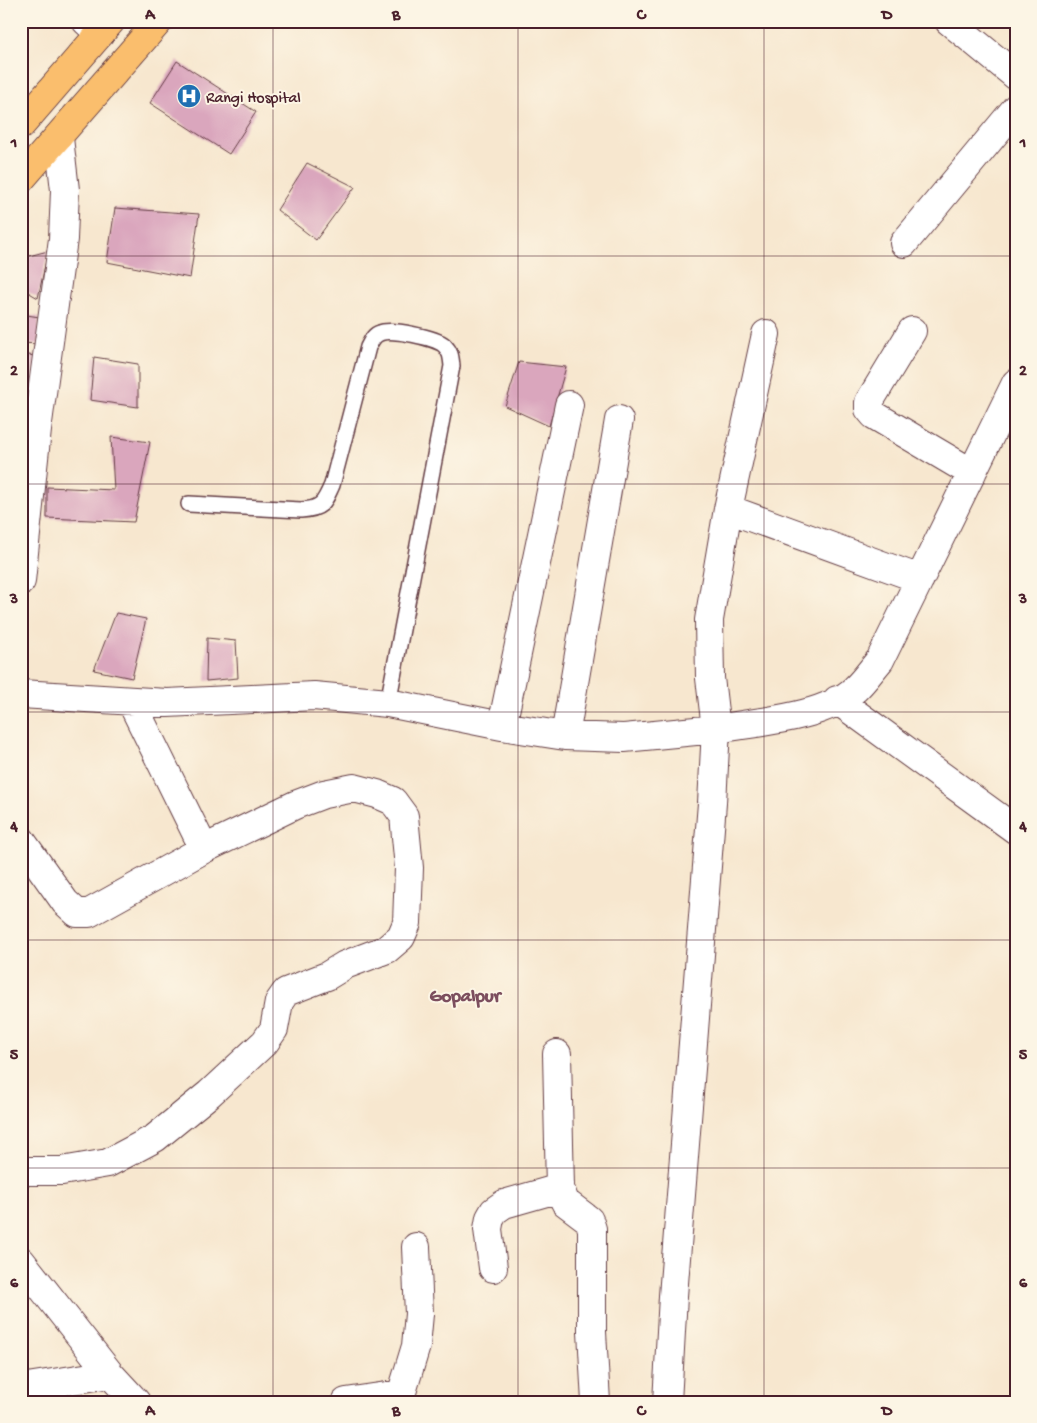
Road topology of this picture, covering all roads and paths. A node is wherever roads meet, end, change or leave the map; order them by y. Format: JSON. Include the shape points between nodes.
{"nodes":[{"id":1,"x":159,"y":21,"type":"edge"},
{"id":2,"x":948,"y":21,"type":"edge"},
{"id":3,"x":99,"y":25,"type":"edge"},
{"id":4,"x":1016,"y":76,"type":"edge"},
{"id":5,"x":1016,"y":108,"type":"edge"},
{"id":6,"x":21,"y":125,"type":"edge"},
{"id":7,"x":59,"y":138,"type":"junction"},
{"id":8,"x":21,"y":179,"type":"edge"},
{"id":9,"x":904,"y":243,"type":"dead end"},
{"id":10,"x":912,"y":331,"type":"dead end"},
{"id":11,"x":766,"y":334,"type":"dead end"},
{"id":12,"x":1016,"y":383,"type":"edge"},
{"id":13,"x":569,"y":405,"type":"dead end"},
{"id":14,"x":619,"y":420,"type":"dead end"},
{"id":15,"x":972,"y":473,"type":"junction"},
{"id":16,"x":189,"y":504,"type":"dead end"},
{"id":17,"x":728,"y":509,"type":"junction"},
{"id":18,"x":920,"y":580,"type":"junction"},
{"id":19,"x":21,"y":581,"type":"edge"},
{"id":20,"x":21,"y":694,"type":"edge"},
{"id":21,"x":837,"y":700,"type":"junction"},
{"id":22,"x":131,"y":702,"type":"junction"},
{"id":23,"x":388,"y":703,"type":"junction"},
{"id":24,"x":502,"y":726,"type":"junction"},
{"id":25,"x":716,"y":729,"type":"junction"},
{"id":26,"x":565,"y":736,"type":"junction"},
{"id":27,"x":1016,"y":830,"type":"edge"},
{"id":28,"x":21,"y":840,"type":"edge"},
{"id":29,"x":204,"y":849,"type":"junction"},
{"id":30,"x":557,"y":1054,"type":"dead end"},
{"id":31,"x":21,"y":1171,"type":"edge"},
{"id":32,"x":560,"y":1188,"type":"junction"},
{"id":33,"x":416,"y":1247,"type":"dead end"},
{"id":34,"x":21,"y":1261,"type":"edge"},
{"id":35,"x":493,"y":1268,"type":"dead end"},
{"id":36,"x":110,"y":1374,"type":"junction"},
{"id":37,"x":21,"y":1388,"type":"edge"},
{"id":38,"x":400,"y":1398,"type":"edge"},
{"id":39,"x":136,"y":1402,"type":"edge"},
{"id":40,"x":346,"y":1402,"type":"edge"},
{"id":41,"x":596,"y":1402,"type":"edge"},
{"id":42,"x":667,"y":1402,"type":"edge"}],
"edges":[{"from":1,"to":7,"type":"main road"},
{"from":2,"to":4,"type":"street"},
{"from":3,"to":6,"type":"main road"},
{"from":5,"to":9,"type":"street"},
{"from":7,"to":8,"type":"main road"},
{"from":7,"to":19,"type":"street","via":[[65,190],[63,239],[37,430]]},
{"from":10,"to":15,"type":"street","via":[[869,402],[869,409]]},
{"from":11,"to":17,"type":"street"},
{"from":12,"to":15,"type":"street"},
{"from":13,"to":24,"type":"street"},
{"from":14,"to":26,"type":"street"},
{"from":15,"to":18,"type":"street"},
{"from":16,"to":23,"type":"lane","via":[[314,509],[325,501],[332,485],[372,338],[389,331],[432,339],[451,353],[452,366]]},
{"from":17,"to":18,"type":"street"},
{"from":17,"to":25,"type":"street","via":[[709,620],[710,678]]},
{"from":18,"to":21,"type":"street","via":[[880,660],[854,690]]},
{"from":20,"to":22,"type":"street"},
{"from":21,"to":25,"type":"street","via":[[824,708],[793,716]]},
{"from":21,"to":27,"type":"street"},
{"from":22,"to":23,"type":"street","via":[[314,696]]},
{"from":22,"to":29,"type":"street"},
{"from":23,"to":24,"type":"street"},
{"from":24,"to":26,"type":"street"},
{"from":25,"to":26,"type":"street","via":[[624,738]]},
{"from":25,"to":42,"type":"street"},
{"from":28,"to":29,"type":"street","via":[[65,902],[77,913],[89,913]]},
{"from":29,"to":31,"type":"street","via":[[324,794],[354,788],[377,794],[393,801],[404,816],[409,868],[407,923],[401,937],[387,949],[286,992],[279,1002],[274,1029],[265,1042],[155,1138],[108,1163],[62,1171]]},
{"from":30,"to":32,"type":"street"},
{"from":32,"to":35,"type":"street","via":[[504,1204],[494,1211],[488,1228]]},
{"from":32,"to":41,"type":"street","via":[[565,1202],[589,1220],[592,1229]]},
{"from":33,"to":38,"type":"street","via":[[419,1314]]},
{"from":34,"to":36,"type":"street"},
{"from":36,"to":37,"type":"street"},
{"from":36,"to":39,"type":"street"},
{"from":38,"to":40,"type":"street"}]}
